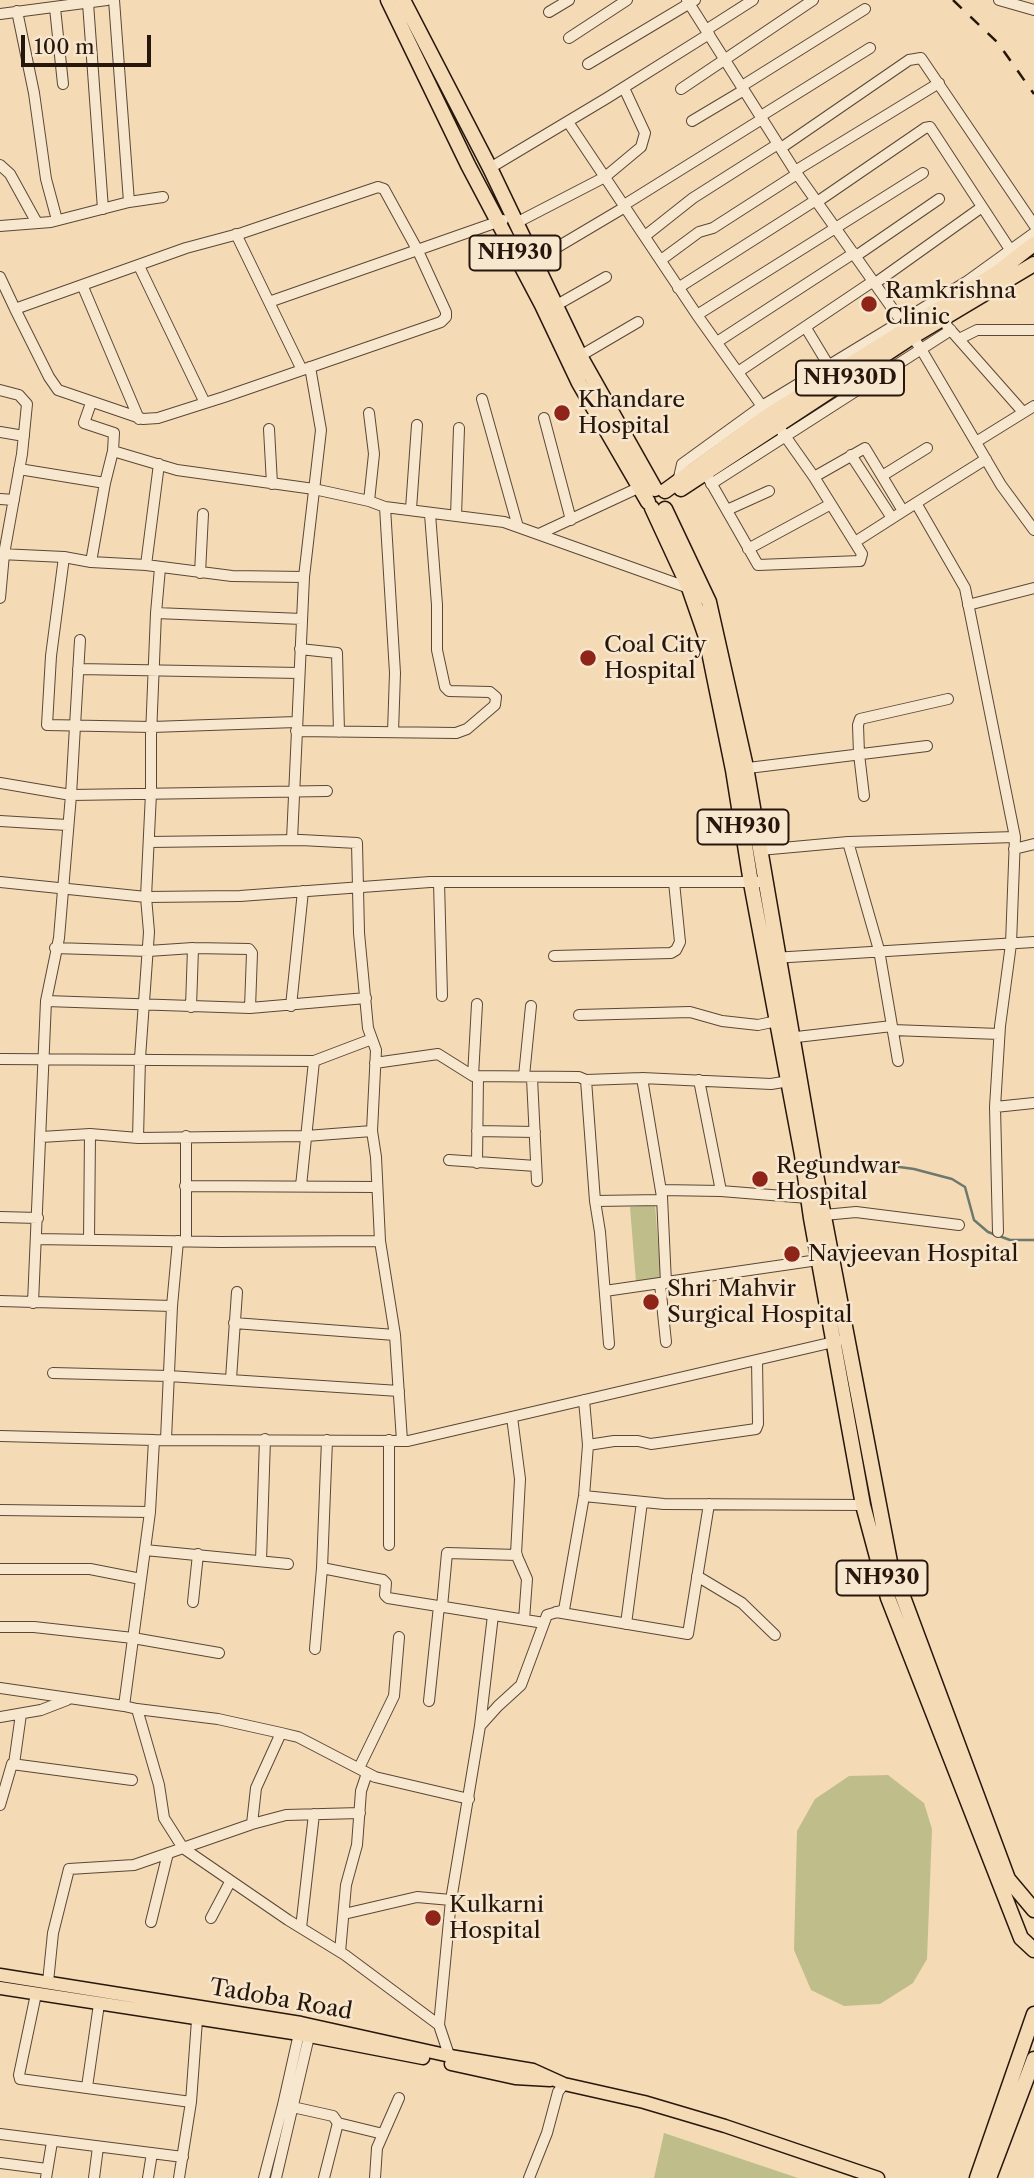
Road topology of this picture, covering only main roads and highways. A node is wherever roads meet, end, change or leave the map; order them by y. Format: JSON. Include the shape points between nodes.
{"nodes":[{"id":1,"x":388,"y":0,"type":"edge"},
{"id":2,"x":403,"y":0,"type":"edge"},
{"id":3,"x":447,"y":87,"type":"junction"},
{"id":4,"x":433,"y":92,"type":"junction"},
{"id":5,"x":1034,"y":244,"type":"edge"},
{"id":6,"x":1034,"y":264,"type":"edge"},
{"id":7,"x":910,"y":334,"type":"junction"},
{"id":8,"x":774,"y":421,"type":"junction"},
{"id":9,"x":659,"y":499,"type":"junction"},
{"id":10,"x":739,"y":769,"type":"junction"},
{"id":11,"x":746,"y":810,"type":"junction"},
{"id":12,"x":759,"y":883,"type":"junction"},
{"id":13,"x":773,"y":958,"type":"junction"},
{"id":14,"x":787,"y":1038,"type":"junction"},
{"id":15,"x":807,"y":1147,"type":"junction"},
{"id":16,"x":811,"y":1181,"type":"junction"},
{"id":17,"x":839,"y":1341,"type":"junction"},
{"id":18,"x":1034,"y":1910,"type":"edge"},
{"id":19,"x":1034,"y":1950,"type":"edge"},
{"id":20,"x":0,"y":1975,"type":"edge"},
{"id":21,"x":0,"y":1988,"type":"edge"},
{"id":22,"x":1034,"y":2014,"type":"edge"},
{"id":23,"x":305,"y":2030,"type":"junction"},
{"id":24,"x":1034,"y":2059,"type":"edge"},
{"id":25,"x":878,"y":2178,"type":"edge"},
{"id":26,"x":978,"y":2178,"type":"edge"},
{"id":27,"x":989,"y":2178,"type":"edge"}],
"edges":[{"from":1,"to":4,"type":"highway","number":"NH930"},
{"from":2,"to":3,"type":"highway","number":"NH930"},
{"from":3,"to":4,"type":"highway"},
{"from":3,"to":9,"type":"highway","number":"NH930","via":[[580,356]]},
{"from":4,"to":9,"type":"highway","number":"NH930","via":[[579,383],[638,488]]},
{"from":5,"to":7,"type":"highway","number":"NH930D"},
{"from":6,"to":7,"type":"highway","number":"NH930D","via":[[946,324]]},
{"from":7,"to":8,"type":"highway","number":"NH930D"},
{"from":7,"to":8,"type":"highway","number":"NH930D","via":[[832,370]]},
{"from":8,"to":9,"type":"highway","number":"NH930D"},
{"from":8,"to":9,"type":"highway","number":"NH930D","via":[[709,479]]},
{"from":9,"to":10,"type":"highway","number":"NH930","via":[[706,637]]},
{"from":9,"to":10,"type":"highway","number":"NH930","via":[[709,602]]},
{"from":10,"to":11,"type":"highway","number":"NH930"},
{"from":11,"to":12,"type":"highway","number":"NH930"},
{"from":11,"to":12,"type":"highway","number":"NH930","via":[[760,850]]},
{"from":12,"to":13,"type":"highway","number":"NH930"},
{"from":13,"to":14,"type":"highway","number":"NH930"},
{"from":13,"to":14,"type":"highway","number":"NH930","via":[[768,1023]]},
{"from":14,"to":15,"type":"highway","number":"NH930"},
{"from":14,"to":15,"type":"highway","number":"NH930","via":[[787,1082]]},
{"from":15,"to":16,"type":"highway","number":"NH930"},
{"from":16,"to":17,"type":"highway","number":"NH930","via":[[824,1215]]},
{"from":16,"to":17,"type":"highway","number":"NH930","via":[[808,1198],[818,1260]]},
{"from":17,"to":18,"type":"highway","number":"NH930","via":[[894,1578],[1008,1879]]},
{"from":17,"to":19,"type":"highway","number":"NH930","via":[[863,1505],[888,1598],[1021,1938]]},
{"from":20,"to":23,"type":"main road","name":"Tadoba Road"},
{"from":21,"to":23,"type":"main road","name":"Tadoba Road","via":[[197,2020]]},
{"from":22,"to":26,"type":"highway"},
{"from":23,"to":25,"type":"main road","name":"Tadoba Road","via":[[451,2060],[533,2070],[550,2080],[725,2126]]},
{"from":24,"to":27,"type":"highway"}]}
